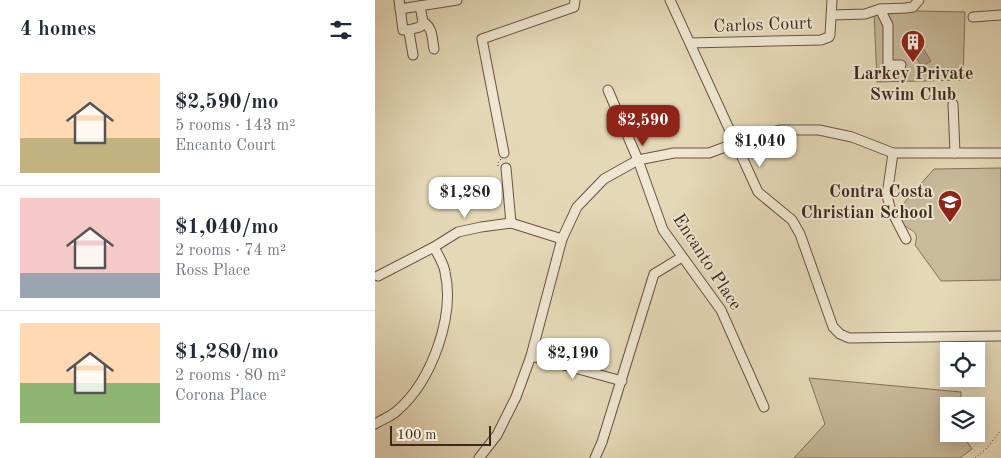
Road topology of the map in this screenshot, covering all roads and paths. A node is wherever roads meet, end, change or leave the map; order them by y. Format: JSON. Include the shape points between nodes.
{"nodes":[{"id":1,"x":457,"y":0,"type":"edge"},
{"id":2,"x":575,"y":0,"type":"edge"},
{"id":3,"x":670,"y":0,"type":"edge"},
{"id":4,"x":832,"y":0,"type":"edge"},
{"id":5,"x":919,"y":0,"type":"edge"},
{"id":6,"x":399,"y":4,"type":"edge"},
{"id":7,"x":420,"y":6,"type":"junction"},
{"id":8,"x":880,"y":9,"type":"junction"},
{"id":9,"x":833,"y":15,"type":"junction"},
{"id":10,"x":1001,"y":15,"type":"edge"},
{"id":11,"x":973,"y":17,"type":"dead end"},
{"id":12,"x":423,"y":22,"type":"junction"},
{"id":13,"x":408,"y":30,"type":"junction"},
{"id":14,"x":690,"y":43,"type":"junction"},
{"id":15,"x":434,"y":49,"type":"dead end"},
{"id":16,"x":413,"y":55,"type":"dead end"},
{"id":17,"x":901,"y":65,"type":"dead end"},
{"id":18,"x":608,"y":90,"type":"dead end"},
{"id":19,"x":953,"y":104,"type":"dead end"},
{"id":20,"x":736,"y":143,"type":"junction"},
{"id":21,"x":893,"y":153,"type":"junction"},
{"id":22,"x":1001,"y":153,"type":"edge"},
{"id":23,"x":504,"y":154,"type":"dead end"},
{"id":24,"x":955,"y":154,"type":"junction"},
{"id":25,"x":638,"y":160,"type":"junction"},
{"id":26,"x":506,"y":168,"type":"dead end"},
{"id":27,"x":511,"y":223,"type":"junction"},
{"id":28,"x":562,"y":238,"type":"junction"},
{"id":29,"x":906,"y":239,"type":"dead end"},
{"id":30,"x":434,"y":247,"type":"junction"},
{"id":31,"x":682,"y":257,"type":"junction"},
{"id":32,"x":378,"y":276,"type":"dead end"},
{"id":33,"x":1001,"y":336,"type":"edge"},
{"id":34,"x":531,"y":356,"type":"junction"},
{"id":35,"x":622,"y":381,"type":"junction"},
{"id":36,"x":765,"y":407,"type":"dead end"},
{"id":37,"x":375,"y":424,"type":"edge"},
{"id":38,"x":1001,"y":430,"type":"edge"},
{"id":39,"x":479,"y":458,"type":"edge"},
{"id":40,"x":595,"y":458,"type":"edge"},
{"id":41,"x":975,"y":458,"type":"edge"}],
"edges":[{"from":1,"to":7,"type":"street"},
{"from":2,"to":23,"type":"street","via":[[575,6],[483,39]]},
{"from":3,"to":14,"type":"street"},
{"from":4,"to":9,"type":"street","name":"Carlos Court"},
{"from":5,"to":8,"type":"street","via":[[906,8]]},
{"from":6,"to":7,"type":"street"},
{"from":6,"to":13,"type":"street","via":[[403,30]]},
{"from":7,"to":12,"type":"street"},
{"from":8,"to":9,"type":"street","via":[[865,14]]},
{"from":8,"to":17,"type":"street","via":[[888,25],[888,65]]},
{"from":9,"to":14,"type":"street","name":"Carlos Court","via":[[830,35],[821,40]]},
{"from":10,"to":11,"type":"street"},
{"from":12,"to":13,"type":"street","via":[[420,27]]},
{"from":12,"to":15,"type":"street","via":[[431,28]]},
{"from":13,"to":16,"type":"street"},
{"from":14,"to":20,"type":"street"},
{"from":18,"to":25,"type":"street","name":"Encanto Place"},
{"from":19,"to":24,"type":"street"},
{"from":20,"to":21,"type":"street","via":[[780,130],[819,130],[852,137]]},
{"from":20,"to":25,"type":"street","via":[[709,153],[674,153]]},
{"from":20,"to":33,"type":"street","via":[[758,192],[792,220],[800,234],[833,327],[840,334],[849,338]]},
{"from":21,"to":24,"type":"street"},
{"from":21,"to":29,"type":"street","via":[[887,194],[890,208]]},
{"from":22,"to":24,"type":"street"},
{"from":25,"to":28,"type":"street","via":[[604,179],[577,207]]},
{"from":25,"to":31,"type":"street","name":"Encanto Place","via":[[663,230]]},
{"from":26,"to":27,"type":"street"},
{"from":27,"to":28,"type":"street"},
{"from":27,"to":30,"type":"street","via":[[458,232]]},
{"from":28,"to":34,"type":"street"},
{"from":30,"to":32,"type":"street"},
{"from":30,"to":37,"type":"street","via":[[445,271],[448,301],[439,340],[428,371],[413,395],[397,411]]},
{"from":31,"to":35,"type":"street","via":[[654,274]]},
{"from":31,"to":36,"type":"street","name":"Encanto Place","via":[[721,310]]},
{"from":34,"to":35,"type":"street"},
{"from":34,"to":39,"type":"street","via":[[497,435]]},
{"from":35,"to":40,"type":"street"},
{"from":38,"to":41,"type":"path"}]}
